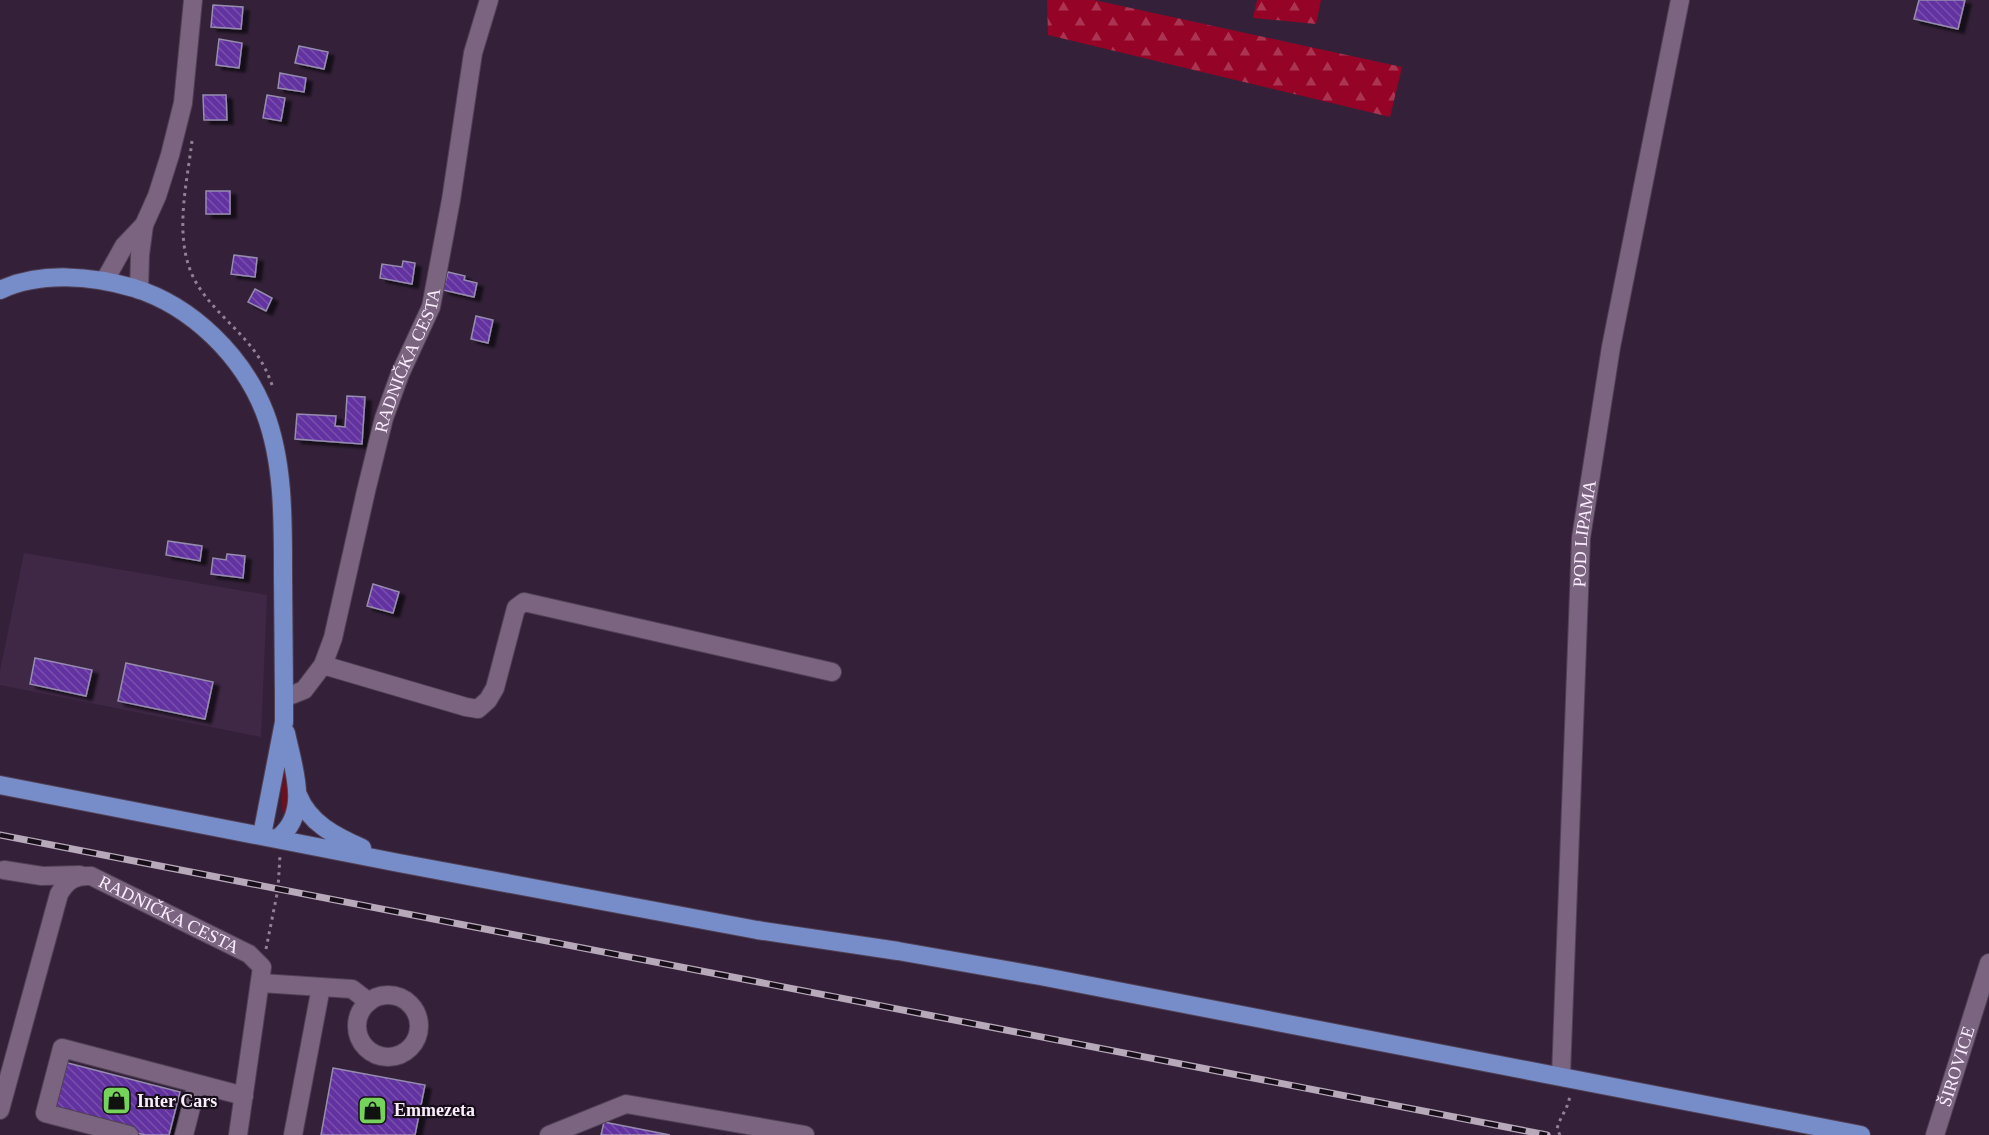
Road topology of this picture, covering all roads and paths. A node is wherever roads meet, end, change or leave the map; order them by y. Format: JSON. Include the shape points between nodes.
{"nodes":[{"id":1,"x":193,"y":0,"type":"edge"},
{"id":2,"x":489,"y":0,"type":"edge"},
{"id":3,"x":1680,"y":0,"type":"edge"},
{"id":4,"x":192,"y":141,"type":"dead end"},
{"id":5,"x":144,"y":225,"type":"junction"},
{"id":6,"x":105,"y":280,"type":"junction"},
{"id":7,"x":0,"y":290,"type":"edge"},
{"id":8,"x":139,"y":290,"type":"junction"},
{"id":9,"x":273,"y":390,"type":"dead end"},
{"id":10,"x":323,"y":665,"type":"junction"},
{"id":11,"x":831,"y":672,"type":"dead end"},
{"id":12,"x":284,"y":698,"type":"junction"},
{"id":13,"x":284,"y":722,"type":"junction"},
{"id":14,"x":0,"y":785,"type":"edge"},
{"id":15,"x":298,"y":795,"type":"junction"},
{"id":16,"x":270,"y":837,"type":"junction"},
{"id":17,"x":399,"y":863,"type":"junction"},
{"id":18,"x":4,"y":870,"type":"dead end"},
{"id":19,"x":81,"y":875,"type":"junction"},
{"id":20,"x":42,"y":876,"type":"junction"},
{"id":21,"x":59,"y":894,"type":"junction"},
{"id":22,"x":1989,"y":963,"type":"edge"},
{"id":23,"x":262,"y":975,"type":"junction"},
{"id":24,"x":321,"y":987,"type":"junction"},
{"id":25,"x":369,"y":1002,"type":"dead end"},
{"id":26,"x":1565,"y":1077,"type":"junction"},
{"id":27,"x":197,"y":1084,"type":"junction"},
{"id":28,"x":244,"y":1096,"type":"junction"},
{"id":29,"x":0,"y":1110,"type":"edge"},
{"id":30,"x":129,"y":1135,"type":"edge"},
{"id":31,"x":184,"y":1135,"type":"edge"},
{"id":32,"x":238,"y":1135,"type":"edge"},
{"id":33,"x":293,"y":1135,"type":"edge"},
{"id":34,"x":549,"y":1135,"type":"edge"},
{"id":35,"x":805,"y":1135,"type":"edge"},
{"id":36,"x":1560,"y":1135,"type":"edge"},
{"id":37,"x":1861,"y":1135,"type":"edge"},
{"id":38,"x":1935,"y":1135,"type":"edge"}],
"edges":[{"from":1,"to":5,"type":"street","via":[[183,103],[157,196]]},
{"from":2,"to":10,"type":"street","name":"RADNIČKA CESTA","via":[[473,53],[431,307],[384,418],[333,638]]},
{"from":3,"to":26,"type":"street","name":"POD LIPAMA","via":[[1611,348],[1581,538]]},
{"from":4,"to":9,"type":"path","via":[[183,236],[188,265],[202,293],[248,341],[267,370]]},
{"from":5,"to":6,"type":"street","via":[[124,246]]},
{"from":5,"to":8,"type":"street"},
{"from":6,"to":7,"type":"main road","via":[[73,277],[13,284]]},
{"from":6,"to":8,"type":"main road"},
{"from":8,"to":12,"type":"main road","via":[[165,301],[204,327],[249,380],[265,413],[281,496]]},
{"from":10,"to":11,"type":"street","via":[[478,709],[495,688],[516,608],[524,602]]},
{"from":10,"to":12,"type":"street","name":"RADNIČKA CESTA","via":[[304,690]]},
{"from":12,"to":13,"type":"main road"},
{"from":13,"to":15,"type":"main road"},
{"from":13,"to":16,"type":"main road"},
{"from":14,"to":16,"type":"main road"},
{"from":15,"to":16,"type":"main road","via":[[290,827]]},
{"from":15,"to":17,"type":"main road","via":[[306,812],[322,827]]},
{"from":16,"to":17,"type":"main road"},
{"from":16,"to":23,"type":"path","via":[[280,855],[278,889]]},
{"from":17,"to":26,"type":"main road","via":[[746,928],[1051,978]]},
{"from":18,"to":20,"type":"street"},
{"from":19,"to":20,"type":"street"},
{"from":19,"to":21,"type":"street","name":"RADNIČKA CESTA","via":[[71,879]]},
{"from":19,"to":23,"type":"street","name":"RADNIČKA CESTA","via":[[91,876],[249,954]]},
{"from":20,"to":21,"type":"street"},
{"from":21,"to":29,"type":"street"},
{"from":22,"to":38,"type":"street","name":"ŠIROVICE"},
{"from":23,"to":24,"type":"street"},
{"from":23,"to":28,"type":"street"},
{"from":24,"to":25,"type":"street","via":[[352,989]]},
{"from":24,"to":33,"type":"street"},
{"from":26,"to":36,"type":"path","via":[[1570,1097],[1559,1120]]},
{"from":26,"to":37,"type":"main road"},
{"from":27,"to":28,"type":"street"},
{"from":27,"to":30,"type":"street","via":[[62,1048],[45,1113]]},
{"from":27,"to":31,"type":"street"},
{"from":28,"to":32,"type":"street"},
{"from":34,"to":35,"type":"street","via":[[626,1104]]}]}
